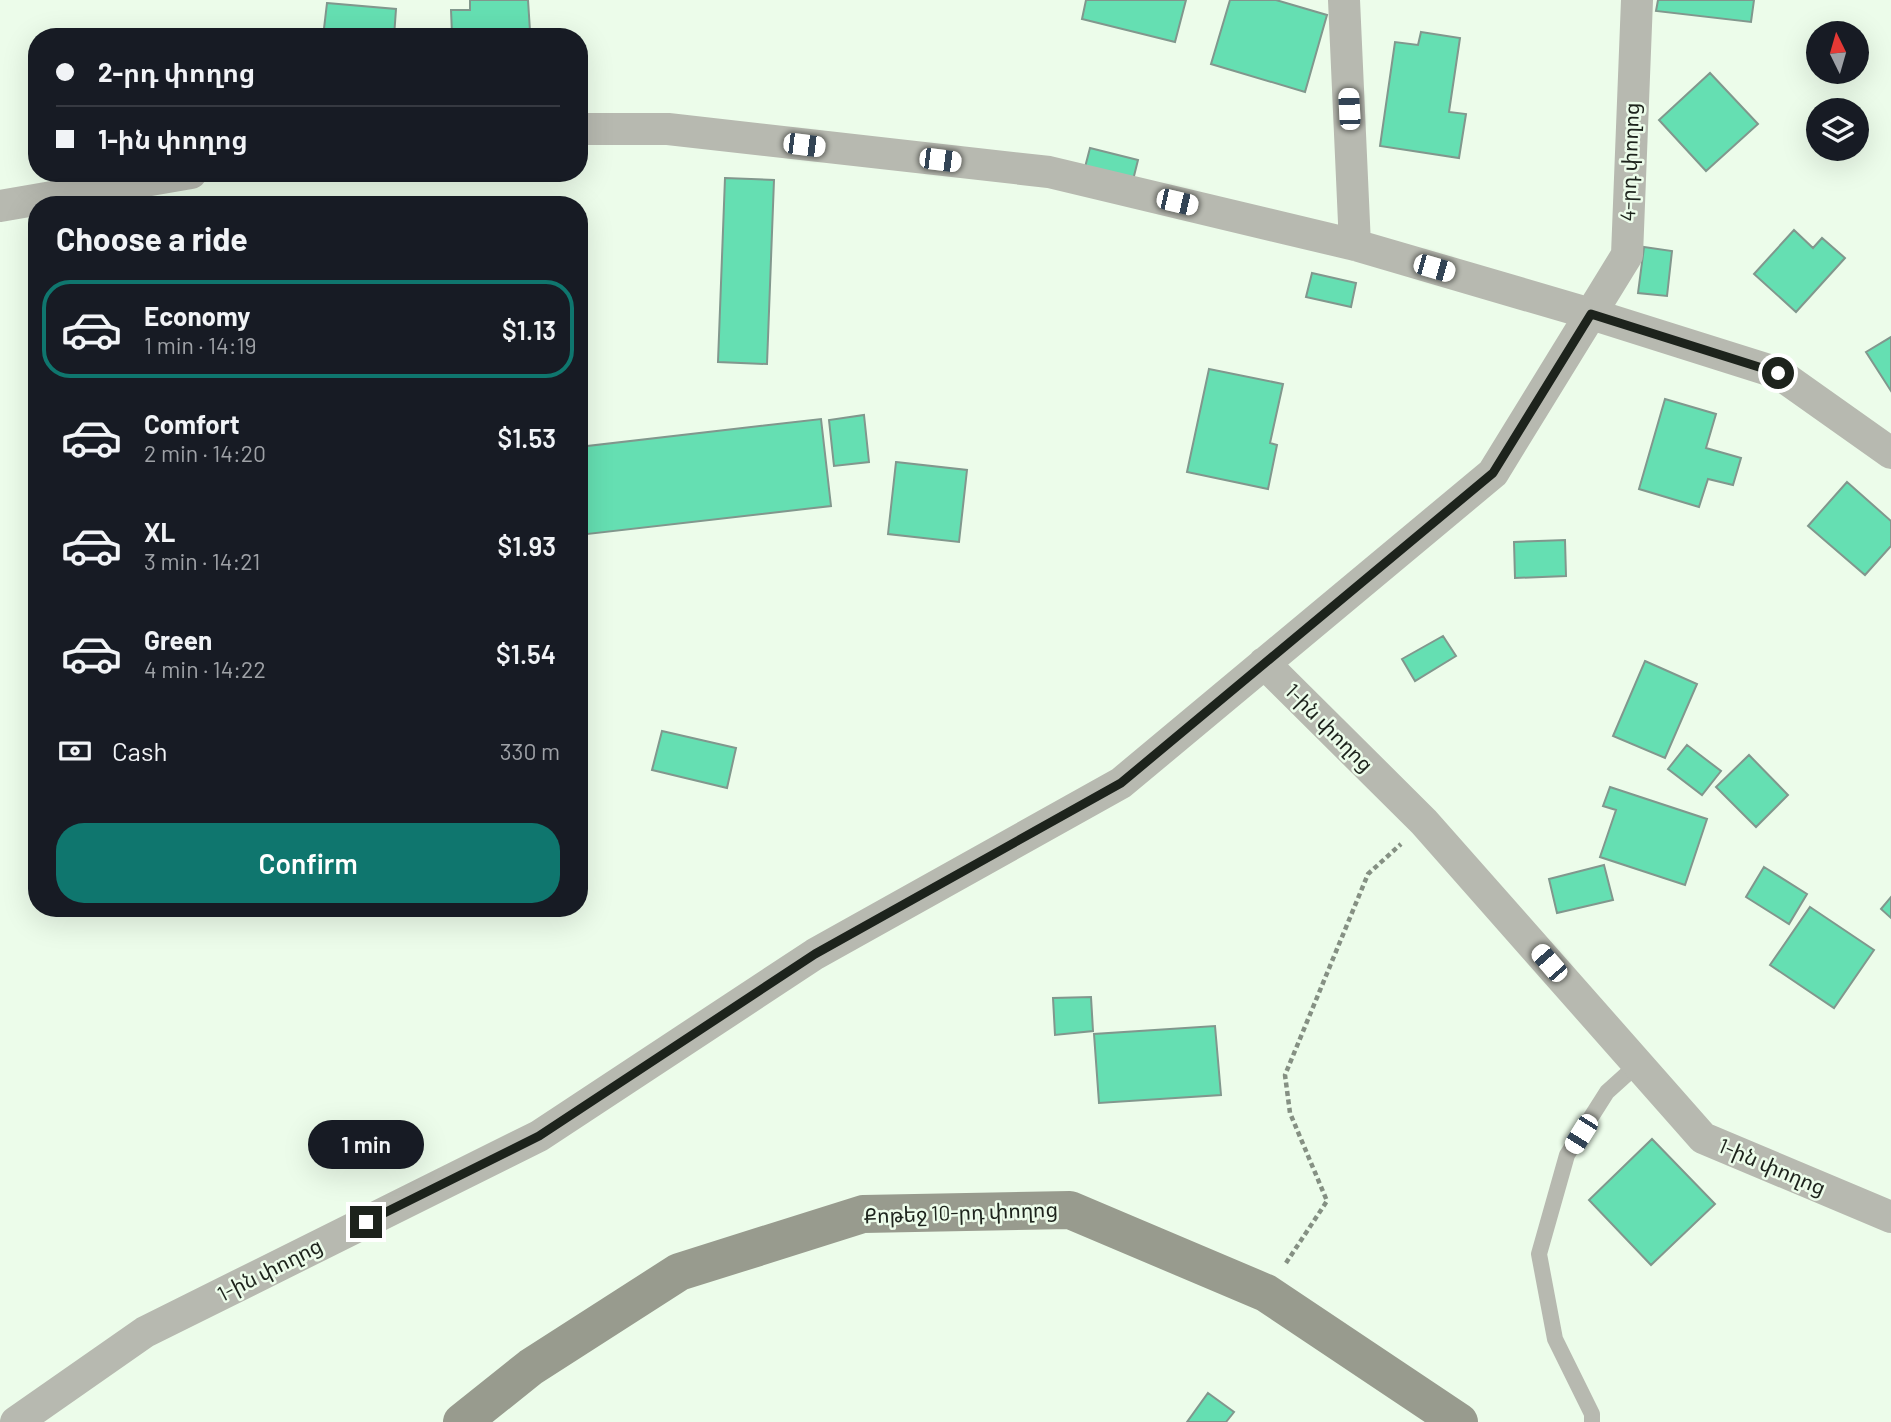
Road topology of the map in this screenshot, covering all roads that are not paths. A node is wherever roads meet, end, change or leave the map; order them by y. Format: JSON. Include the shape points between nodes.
{"nodes":[{"id":1,"x":1344,"y":0,"type":"edge"},
{"id":2,"x":1637,"y":0,"type":"edge"},
{"id":3,"x":588,"y":129,"type":"edge"},
{"id":4,"x":139,"y":182,"type":"edge"},
{"id":5,"x":58,"y":196,"type":"edge"},
{"id":6,"x":28,"y":201,"type":"edge"},
{"id":7,"x":0,"y":206,"type":"edge"},
{"id":8,"x":1355,"y":244,"type":"junction"},
{"id":9,"x":1591,"y":314,"type":"junction"},
{"id":10,"x":1891,"y":453,"type":"edge"},
{"id":11,"x":1264,"y":663,"type":"junction"},
{"id":12,"x":1638,"y":1064,"type":"junction"},
{"id":13,"x":1891,"y":1217,"type":"edge"},
{"id":14,"x":16,"y":1422,"type":"edge"},
{"id":15,"x":462,"y":1422,"type":"edge"},
{"id":16,"x":1459,"y":1422,"type":"edge"},
{"id":17,"x":1592,"y":1422,"type":"edge"}],
"edges":[{"from":1,"to":8,"type":"street"},
{"from":2,"to":9,"type":"street","name":"4-րդ փողոց","via":[[1627,255]]},
{"from":3,"to":8,"type":"street","via":[[668,130],[1049,172]]},
{"from":4,"to":5,"type":"street"},
{"from":6,"to":7,"type":"street"},
{"from":8,"to":9,"type":"street"},
{"from":9,"to":10,"type":"street","via":[[1778,373]]},
{"from":9,"to":11,"type":"street","name":"4-րդ փողոց","via":[[1493,473]]},
{"from":11,"to":12,"type":"street","name":"1-ին փողոց","via":[[1424,822]]},
{"from":11,"to":14,"type":"street","name":"1-ին փողոց","via":[[1121,783],[815,954],[539,1136],[145,1332]]},
{"from":12,"to":13,"type":"street","name":"1-ին փողոց","via":[[1703,1138]]},
{"from":12,"to":17,"type":"lane","via":[[1607,1092],[1567,1155],[1539,1254],[1555,1339]]},
{"from":15,"to":16,"type":"street","name":"Քոթեջ 10-րդ փողոց","via":[[531,1367],[679,1272],[863,1214],[1070,1210],[1266,1293]]}]}
